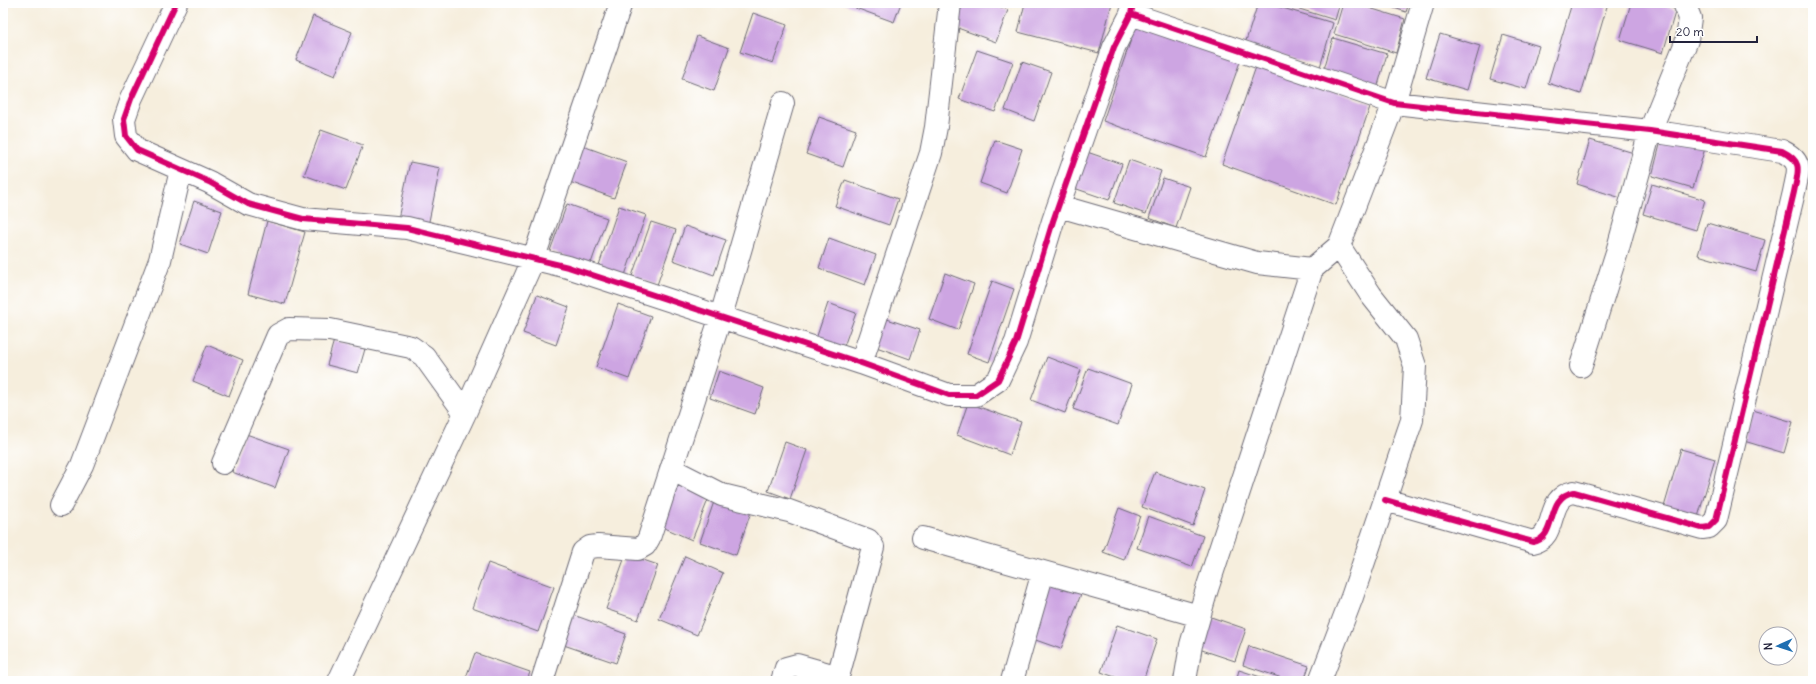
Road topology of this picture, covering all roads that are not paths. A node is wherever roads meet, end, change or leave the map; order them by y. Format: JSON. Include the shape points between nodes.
{"nodes":[{"id":1,"x":176,"y":3,"type":"edge"},
{"id":2,"x":621,"y":3,"type":"edge"},
{"id":3,"x":950,"y":3,"type":"edge"},
{"id":4,"x":1423,"y":3,"type":"edge"},
{"id":5,"x":1684,"y":3,"type":"edge"},
{"id":6,"x":1132,"y":8,"type":"edge"},
{"id":7,"x":783,"y":103,"type":"dead end"},
{"id":8,"x":1394,"y":103,"type":"junction"},
{"id":9,"x":1650,"y":131,"type":"junction"},
{"id":10,"x":180,"y":170,"type":"junction"},
{"id":11,"x":1060,"y":206,"type":"junction"},
{"id":12,"x":1339,"y":246,"type":"junction"},
{"id":13,"x":533,"y":260,"type":"junction"},
{"id":14,"x":1312,"y":269,"type":"junction"},
{"id":15,"x":721,"y":316,"type":"junction"},
{"id":16,"x":861,"y":363,"type":"junction"},
{"id":17,"x":1581,"y":366,"type":"dead end"},
{"id":18,"x":465,"y":413,"type":"junction"},
{"id":19,"x":223,"y":463,"type":"dead end"},
{"id":20,"x":671,"y":469,"type":"junction"},
{"id":21,"x":1385,"y":500,"type":"junction"},
{"id":22,"x":61,"y":505,"type":"dead end"},
{"id":23,"x":923,"y":538,"type":"dead end"},
{"id":24,"x":1043,"y":572,"type":"junction"},
{"id":25,"x":1199,"y":616,"type":"junction"},
{"id":26,"x":339,"y":681,"type":"edge"},
{"id":27,"x":542,"y":681,"type":"edge"},
{"id":28,"x":782,"y":681,"type":"edge"},
{"id":29,"x":1012,"y":681,"type":"edge"},
{"id":30,"x":1185,"y":681,"type":"edge"},
{"id":31,"x":1320,"y":681,"type":"edge"}],
"edges":[{"from":1,"to":10,"type":"street","via":[[124,119],[126,136],[137,150]]},
{"from":2,"to":13,"type":"street"},
{"from":3,"to":16,"type":"street","via":[[931,153]]},
{"from":4,"to":8,"type":"street"},
{"from":5,"to":9,"type":"street","via":[[1690,18],[1687,40]]},
{"from":6,"to":8,"type":"street"},
{"from":6,"to":11,"type":"street","via":[[1114,47]]},
{"from":7,"to":15,"type":"street"},
{"from":8,"to":9,"type":"street"},
{"from":8,"to":12,"type":"street"},
{"from":9,"to":17,"type":"street","via":[[1617,252]]},
{"from":9,"to":21,"type":"street","via":[[1782,150],[1794,157],[1798,168],[1716,520],[1702,528],[1574,492],[1560,498],[1545,536],[1540,541],[1533,542]]},
{"from":10,"to":13,"type":"street","via":[[209,182],[248,204],[303,219],[407,228]]},
{"from":10,"to":22,"type":"street","via":[[160,260],[82,466]]},
{"from":11,"to":14,"type":"street","via":[[1257,263]]},
{"from":11,"to":16,"type":"street","via":[[1016,342],[998,380],[976,395],[949,395]]},
{"from":12,"to":14,"type":"street"},
{"from":12,"to":21,"type":"street","via":[[1371,295],[1406,339],[1415,366],[1412,420]]},
{"from":13,"to":15,"type":"street","via":[[568,267]]},
{"from":13,"to":18,"type":"street"},
{"from":14,"to":25,"type":"street"},
{"from":15,"to":16,"type":"street"},
{"from":15,"to":20,"type":"street"},
{"from":18,"to":19,"type":"street","via":[[424,356],[410,347],[344,332],[289,329],[278,335]]},
{"from":18,"to":26,"type":"street"},
{"from":20,"to":27,"type":"street","via":[[646,545],[638,549],[598,546],[583,552]]},
{"from":20,"to":28,"type":"street","via":[[722,495],[789,512],[868,540],[873,548],[838,673],[832,675],[792,665],[786,668]]},
{"from":21,"to":31,"type":"street"},
{"from":23,"to":24,"type":"street"},
{"from":24,"to":25,"type":"street"},
{"from":24,"to":29,"type":"street"},
{"from":25,"to":30,"type":"street"}]}
